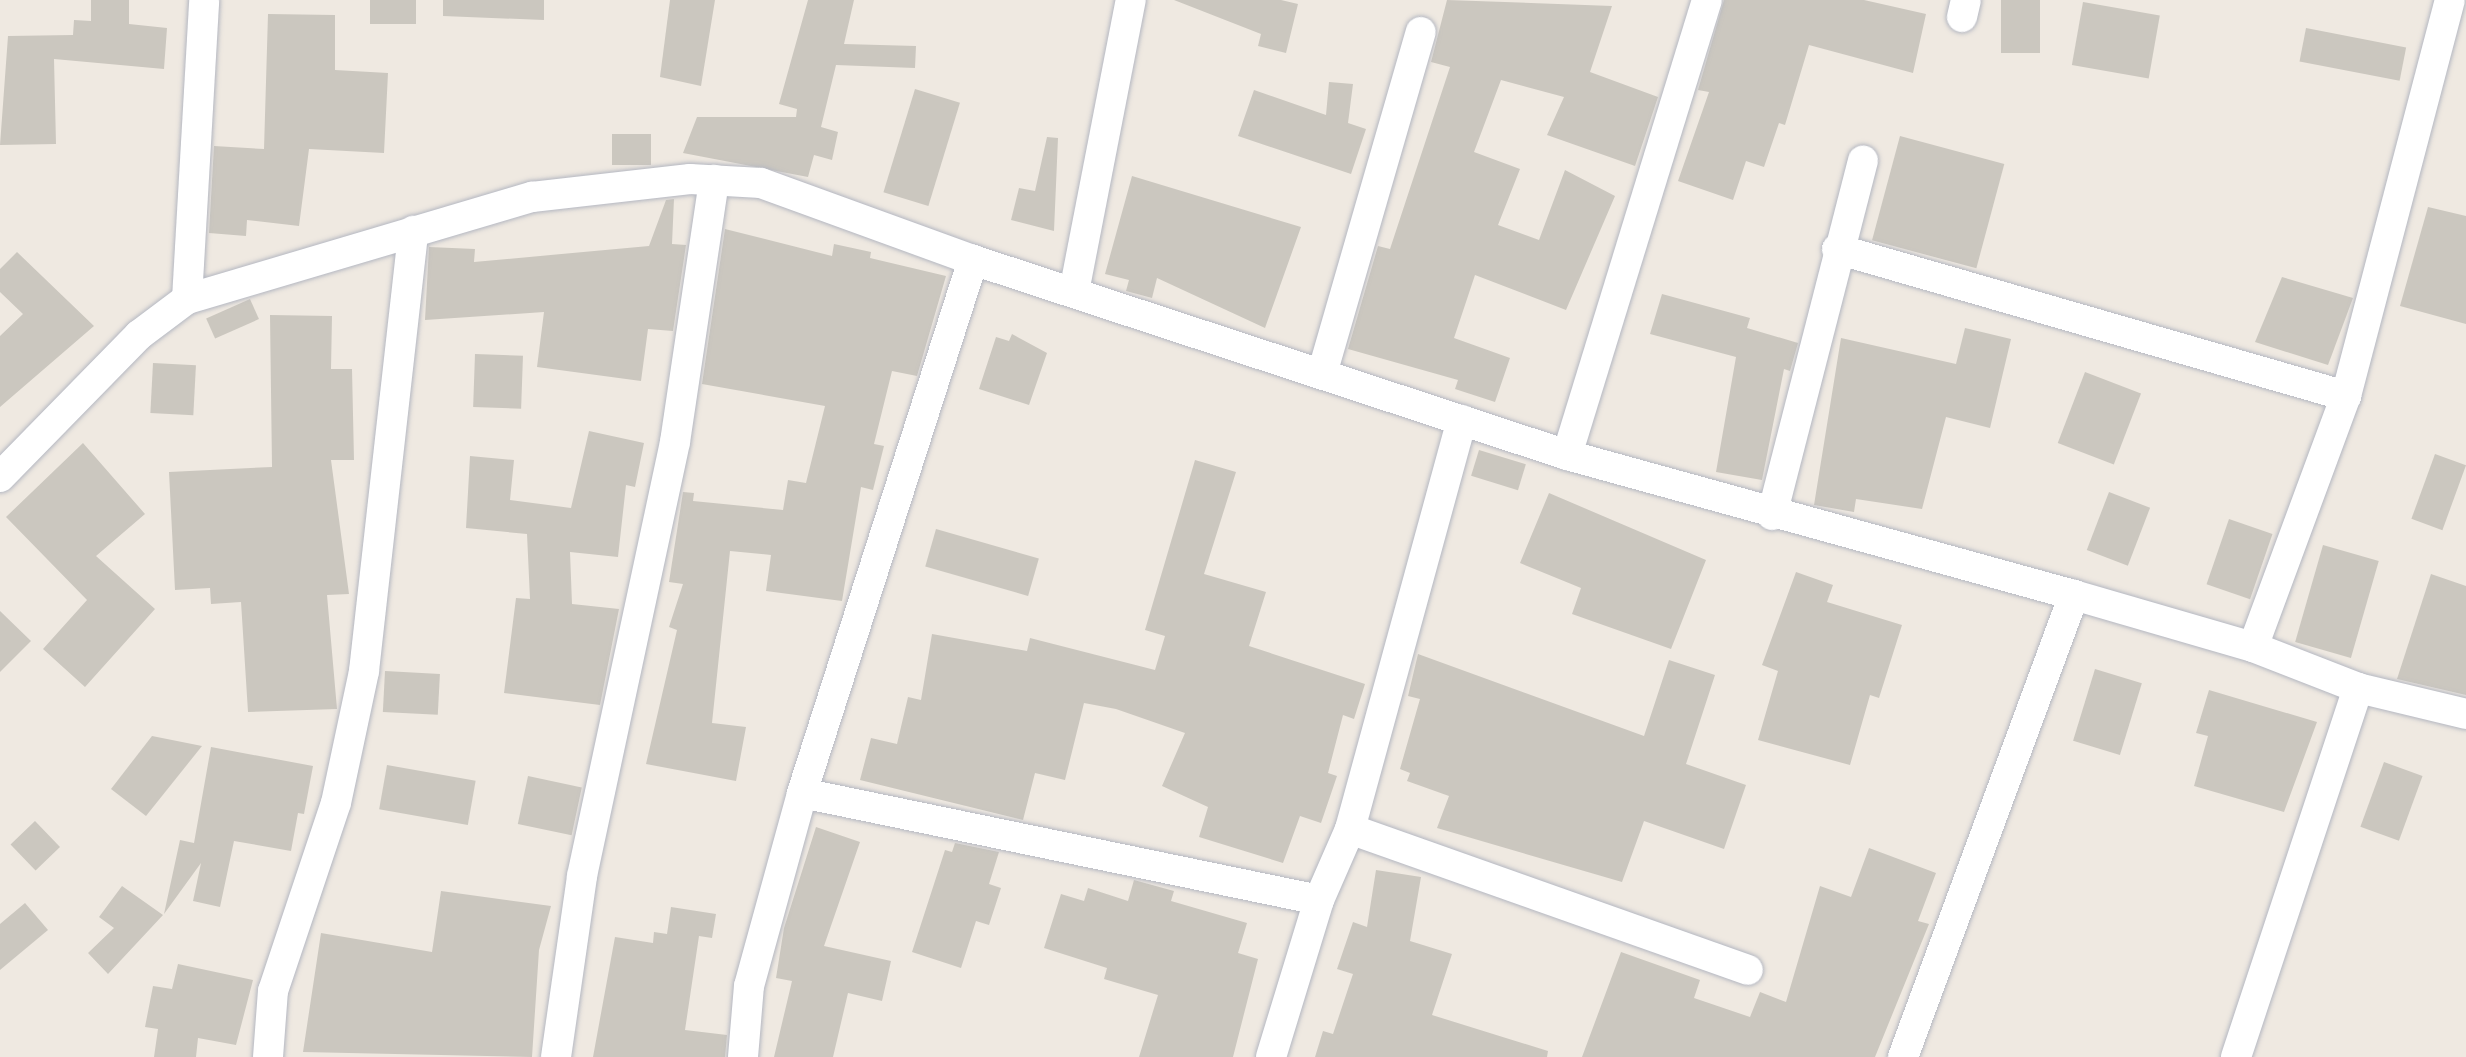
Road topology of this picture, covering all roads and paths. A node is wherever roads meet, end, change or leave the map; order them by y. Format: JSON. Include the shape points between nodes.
{"nodes":[{"id":1,"x":204,"y":0,"type":"edge"},
{"id":2,"x":1131,"y":0,"type":"edge"},
{"id":3,"x":1707,"y":0,"type":"edge"},
{"id":4,"x":2450,"y":0,"type":"edge"},
{"id":5,"x":1421,"y":32,"type":"dead end"},
{"id":6,"x":1863,"y":161,"type":"dead end"},
{"id":7,"x":714,"y":180,"type":"junction"},
{"id":8,"x":413,"y":231,"type":"junction"},
{"id":9,"x":1837,"y":249,"type":"junction"},
{"id":10,"x":973,"y":260,"type":"junction"},
{"id":11,"x":1074,"y":292,"type":"junction"},
{"id":12,"x":187,"y":299,"type":"junction"},
{"id":13,"x":1322,"y":374,"type":"junction"},
{"id":14,"x":2346,"y":396,"type":"junction"},
{"id":15,"x":1462,"y":420,"type":"junction"},
{"id":16,"x":1567,"y":455,"type":"junction"},
{"id":17,"x":0,"y":477,"type":"edge"},
{"id":18,"x":1772,"y":515,"type":"junction"},
{"id":19,"x":2074,"y":595,"type":"junction"},
{"id":20,"x":2253,"y":647,"type":"junction"},
{"id":21,"x":2358,"y":688,"type":"junction"},
{"id":22,"x":2466,"y":714,"type":"edge"},
{"id":23,"x":802,"y":793,"type":"junction"},
{"id":24,"x":1350,"y":829,"type":"junction"},
{"id":25,"x":1319,"y":900,"type":"junction"},
{"id":26,"x":1748,"y":970,"type":"dead end"},
{"id":27,"x":268,"y":1057,"type":"edge"},
{"id":28,"x":556,"y":1057,"type":"edge"},
{"id":29,"x":743,"y":1057,"type":"edge"},
{"id":30,"x":1271,"y":1057,"type":"edge"},
{"id":31,"x":1903,"y":1057,"type":"edge"},
{"id":32,"x":2236,"y":1057,"type":"edge"}],
"edges":[{"from":1,"to":12,"type":"street"},
{"from":2,"to":11,"type":"street"},
{"from":3,"to":16,"type":"street"},
{"from":4,"to":14,"type":"street"},
{"from":5,"to":13,"type":"street"},
{"from":6,"to":9,"type":"street"},
{"from":7,"to":8,"type":"street","via":[[582,187]]},
{"from":7,"to":10,"type":"street","via":[[761,183]]},
{"from":7,"to":28,"type":"street","via":[[675,442],[582,876]]},
{"from":8,"to":12,"type":"street"},
{"from":8,"to":27,"type":"street","via":[[364,671],[336,803],[273,991]]},
{"from":9,"to":14,"type":"street"},
{"from":9,"to":18,"type":"street"},
{"from":10,"to":11,"type":"street"},
{"from":10,"to":23,"type":"street"},
{"from":11,"to":13,"type":"street"},
{"from":12,"to":17,"type":"street","via":[[139,335]]},
{"from":13,"to":15,"type":"street"},
{"from":14,"to":20,"type":"street"},
{"from":15,"to":16,"type":"street"},
{"from":15,"to":24,"type":"street"},
{"from":16,"to":18,"type":"street"},
{"from":18,"to":19,"type":"street"},
{"from":19,"to":20,"type":"street"},
{"from":19,"to":31,"type":"street"},
{"from":20,"to":21,"type":"street"},
{"from":21,"to":22,"type":"street"},
{"from":21,"to":32,"type":"street"},
{"from":23,"to":25,"type":"street"},
{"from":23,"to":29,"type":"street","via":[[749,986]]},
{"from":24,"to":25,"type":"street"},
{"from":24,"to":26,"type":"street"},
{"from":25,"to":30,"type":"street"}]}
